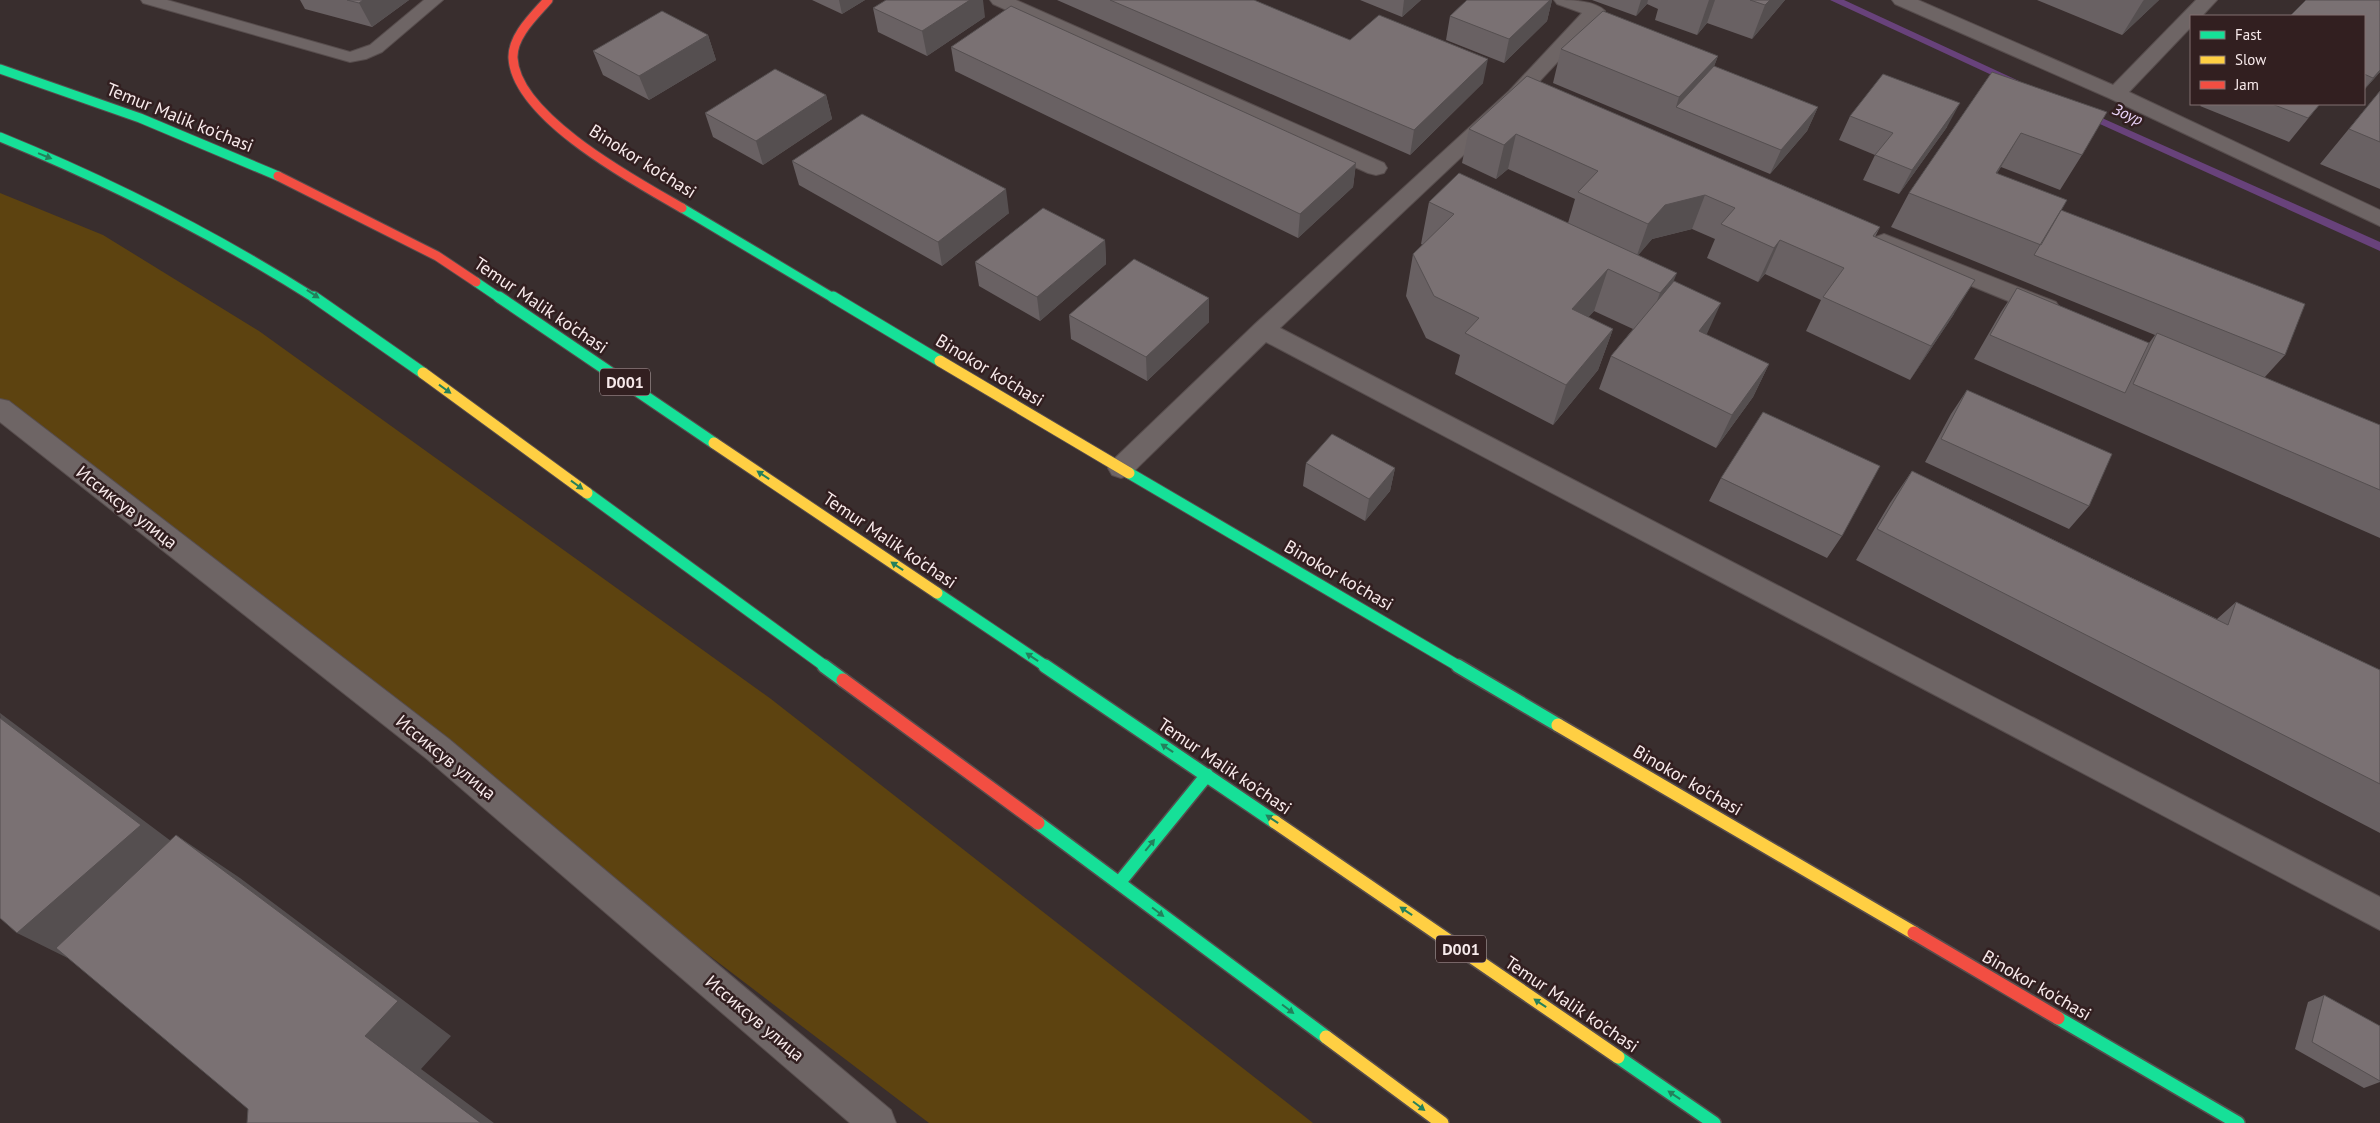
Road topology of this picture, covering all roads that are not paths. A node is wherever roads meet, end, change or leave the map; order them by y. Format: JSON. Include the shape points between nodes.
{"nodes":[{"id":1,"x":149,"y":0,"type":"edge"},
{"id":2,"x":435,"y":0,"type":"edge"},
{"id":3,"x":548,"y":0,"type":"edge"},
{"id":4,"x":1000,"y":0,"type":"edge"},
{"id":5,"x":1564,"y":0,"type":"edge"},
{"id":6,"x":1902,"y":0,"type":"edge"},
{"id":7,"x":2207,"y":0,"type":"edge"},
{"id":8,"x":2192,"y":15,"type":"edge"},
{"id":9,"x":2190,"y":18,"type":"edge"},
{"id":10,"x":0,"y":69,"type":"edge"},
{"id":11,"x":2116,"y":94,"type":"junction"},
{"id":12,"x":1516,"y":95,"type":"junction"},
{"id":13,"x":1541,"y":104,"type":"edge"},
{"id":14,"x":0,"y":137,"type":"edge"},
{"id":15,"x":1376,"y":168,"type":"dead end"},
{"id":16,"x":2380,"y":219,"type":"edge"},
{"id":17,"x":1861,"y":232,"type":"edge"},
{"id":18,"x":2065,"y":315,"type":"edge"},
{"id":19,"x":1263,"y":330,"type":"junction"},
{"id":20,"x":0,"y":408,"type":"edge"},
{"id":21,"x":1121,"y":468,"type":"junction"},
{"id":22,"x":1207,"y":775,"type":"junction"},
{"id":23,"x":1119,"y":883,"type":"junction"},
{"id":24,"x":2380,"y":914,"type":"edge"},
{"id":25,"x":878,"y":1123,"type":"edge"},
{"id":26,"x":1442,"y":1123,"type":"edge"},
{"id":27,"x":1714,"y":1123,"type":"edge"},
{"id":28,"x":2238,"y":1123,"type":"edge"}],
"edges":[{"from":1,"to":2,"type":"lane","via":[[350,57],[365,56],[378,48]]},
{"from":3,"to":21,"type":"main road","name":"Binokor ko'chasi","via":[[523,33],[513,58],[524,90],[558,126],[622,172]]},
{"from":4,"to":15,"type":"street"},
{"from":5,"to":12,"type":"street","via":[[1595,11]]},
{"from":6,"to":11,"type":"street"},
{"from":7,"to":8,"type":"street"},
{"from":9,"to":11,"type":"street"},
{"from":22,"to":10,"type":"main road","name":"Temur Malik ko'chasi","number":"D001","one_way":true,"via":[[437,256],[259,167],[140,118]]},
{"from":11,"to":16,"type":"street"},
{"from":12,"to":13,"type":"street"},
{"from":12,"to":19,"type":"street"},
{"from":14,"to":23,"type":"main road","one_way":true,"via":[[126,190],[242,250],[298,284]]},
{"from":17,"to":18,"type":"street"},
{"from":19,"to":21,"type":"street"},
{"from":19,"to":24,"type":"street"},
{"from":20,"to":25,"type":"street","name":"Иссиксув улица","via":[[438,748]]},
{"from":21,"to":28,"type":"main road","name":"Binokor ko'chasi"},
{"from":23,"to":22,"type":"main road","one_way":true},
{"from":27,"to":22,"type":"main road","name":"Temur Malik ko'chasi","number":"D001","one_way":true},
{"from":23,"to":26,"type":"main road","one_way":true}]}
